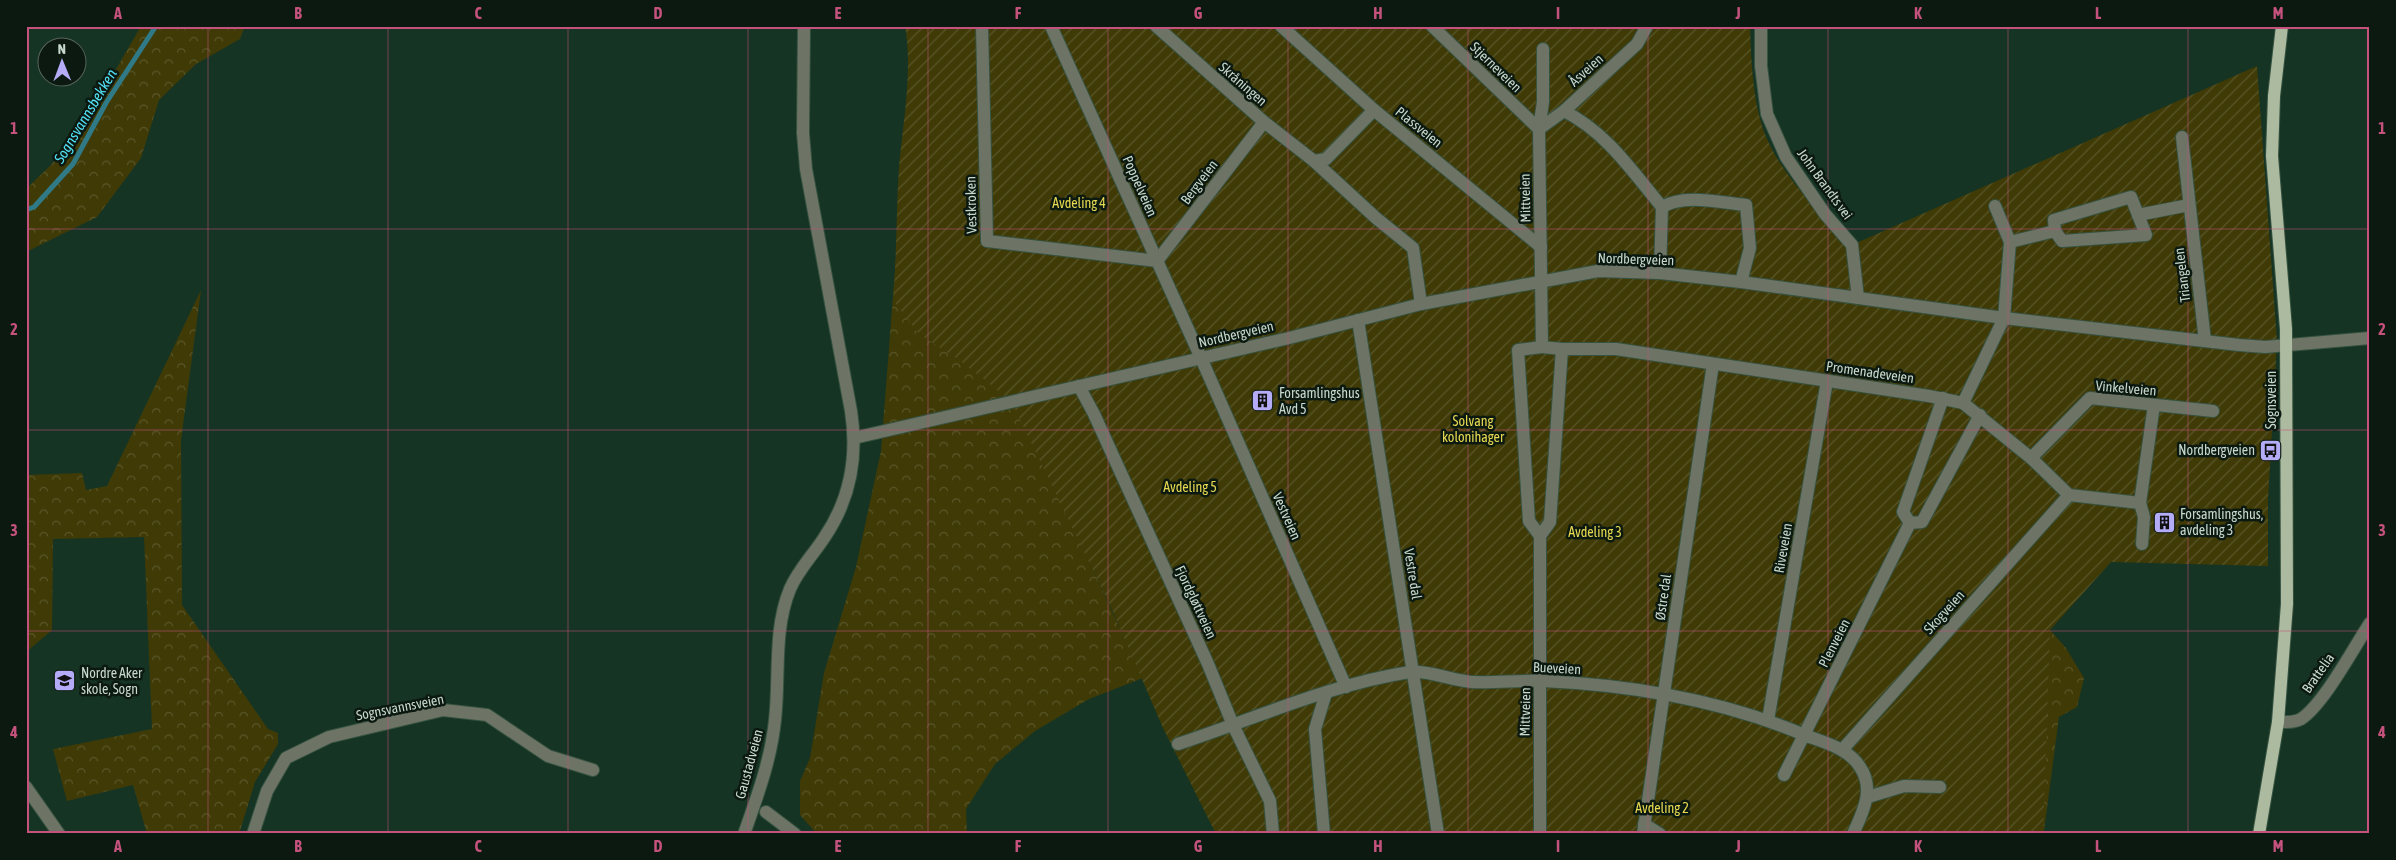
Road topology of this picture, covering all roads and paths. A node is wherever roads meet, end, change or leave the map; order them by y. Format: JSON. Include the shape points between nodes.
{"nodes":[{"id":1,"x":804,"y":26,"type":"edge"},
{"id":2,"x":982,"y":26,"type":"edge"},
{"id":3,"x":1051,"y":26,"type":"edge"},
{"id":4,"x":1156,"y":26,"type":"edge"},
{"id":5,"x":1281,"y":26,"type":"edge"},
{"id":6,"x":1432,"y":26,"type":"edge"},
{"id":7,"x":1646,"y":26,"type":"edge"},
{"id":8,"x":1761,"y":26,"type":"edge"},
{"id":9,"x":2282,"y":26,"type":"edge"},
{"id":10,"x":1543,"y":49,"type":"dead end"},
{"id":11,"x":1374,"y":110,"type":"junction"},
{"id":12,"x":1564,"y":111,"type":"junction"},
{"id":13,"x":1264,"y":122,"type":"junction"},
{"id":14,"x":1539,"y":129,"type":"junction"},
{"id":15,"x":2182,"y":137,"type":"dead end"},
{"id":16,"x":1314,"y":161,"type":"junction"},
{"id":17,"x":2190,"y":205,"type":"junction"},
{"id":18,"x":1995,"y":206,"type":"dead end"},
{"id":19,"x":1662,"y":207,"type":"junction"},
{"id":20,"x":2138,"y":215,"type":"junction"},
{"id":21,"x":2055,"y":231,"type":"junction"},
{"id":22,"x":2010,"y":242,"type":"junction"},
{"id":23,"x":1541,"y":247,"type":"junction"},
{"id":24,"x":1157,"y":261,"type":"junction"},
{"id":25,"x":1660,"y":273,"type":"junction"},
{"id":26,"x":1541,"y":280,"type":"junction"},
{"id":27,"x":1741,"y":282,"type":"junction"},
{"id":28,"x":1858,"y":298,"type":"junction"},
{"id":29,"x":1421,"y":304,"type":"junction"},
{"id":30,"x":2004,"y":318,"type":"junction"},
{"id":31,"x":1358,"y":320,"type":"junction"},
{"id":32,"x":2370,"y":338,"type":"edge"},
{"id":33,"x":2205,"y":341,"type":"junction"},
{"id":34,"x":2286,"y":345,"type":"junction"},
{"id":35,"x":1542,"y":347,"type":"junction"},
{"id":36,"x":1562,"y":349,"type":"junction"},
{"id":37,"x":1201,"y":358,"type":"junction"},
{"id":38,"x":1713,"y":364,"type":"junction"},
{"id":39,"x":1827,"y":381,"type":"junction"},
{"id":40,"x":1079,"y":386,"type":"junction"},
{"id":41,"x":1943,"y":398,"type":"junction"},
{"id":42,"x":1963,"y":403,"type":"junction"},
{"id":43,"x":2154,"y":405,"type":"junction"},
{"id":44,"x":2213,"y":411,"type":"dead end"},
{"id":45,"x":1980,"y":415,"type":"junction"},
{"id":46,"x":854,"y":438,"type":"junction"},
{"id":47,"x":2031,"y":458,"type":"junction"},
{"id":48,"x":2069,"y":494,"type":"junction"},
{"id":49,"x":2140,"y":503,"type":"junction"},
{"id":50,"x":1910,"y":523,"type":"junction"},
{"id":51,"x":1540,"y":536,"type":"junction"},
{"id":52,"x":2142,"y":544,"type":"dead end"},
{"id":53,"x":2370,"y":623,"type":"edge"},
{"id":54,"x":1413,"y":672,"type":"junction"},
{"id":55,"x":1541,"y":681,"type":"junction"},
{"id":56,"x":1346,"y":687,"type":"junction"},
{"id":57,"x":1326,"y":693,"type":"junction"},
{"id":58,"x":1664,"y":696,"type":"junction"},
{"id":59,"x":1768,"y":720,"type":"junction"},
{"id":60,"x":2278,"y":722,"type":"junction"},
{"id":61,"x":1233,"y":726,"type":"junction"},
{"id":62,"x":1805,"y":735,"type":"junction"},
{"id":63,"x":1178,"y":744,"type":"dead end"},
{"id":64,"x":1842,"y":750,"type":"junction"},
{"id":65,"x":593,"y":770,"type":"dead end"},
{"id":66,"x":1784,"y":775,"type":"dead end"},
{"id":67,"x":26,"y":787,"type":"edge"},
{"id":68,"x":1940,"y":787,"type":"dead end"},
{"id":69,"x":1868,"y":796,"type":"junction"},
{"id":70,"x":766,"y":812,"type":"dead end"},
{"id":71,"x":1644,"y":829,"type":"edge"},
{"id":72,"x":1538,"y":832,"type":"edge"},
{"id":73,"x":59,"y":834,"type":"edge"},
{"id":74,"x":253,"y":834,"type":"edge"},
{"id":75,"x":744,"y":834,"type":"edge"},
{"id":76,"x":795,"y":834,"type":"edge"},
{"id":77,"x":1273,"y":834,"type":"edge"},
{"id":78,"x":1324,"y":834,"type":"edge"},
{"id":79,"x":1438,"y":834,"type":"edge"},
{"id":80,"x":1660,"y":834,"type":"edge"},
{"id":81,"x":1853,"y":834,"type":"edge"},
{"id":82,"x":2259,"y":834,"type":"edge"}],
"edges":[{"from":1,"to":46,"type":"street","name":"Gaustadveien","via":[[806,169]]},
{"from":2,"to":24,"type":"street","name":"Vestkroken","via":[[986,241]]},
{"from":3,"to":24,"type":"street","name":"Poppelveien"},
{"from":4,"to":13,"type":"street","name":"Skråningen"},
{"from":5,"to":11,"type":"street","name":"Plassveien"},
{"from":6,"to":14,"type":"street","name":"Stjerneveien"},
{"from":7,"to":12,"type":"street","name":"Åsveien","via":[[1637,44]]},
{"from":8,"to":28,"type":"street","name":"John Brandts vei","via":[[1761,66],[1767,114],[1786,157],[1825,214],[1852,245]]},
{"from":9,"to":34,"type":"main road","name":"Sognsveien","via":[[2274,96],[2272,156]]},
{"from":10,"to":14,"type":"street","name":"Mittveien","via":[[1543,102]]},
{"from":11,"to":16,"type":"street","via":[[1326,159]]},
{"from":11,"to":23,"type":"street","name":"Plassveien"},
{"from":12,"to":14,"type":"street","name":"Åsveien"},
{"from":12,"to":19,"type":"street","via":[[1584,121],[1603,137]]},
{"from":13,"to":16,"type":"street","name":"Skråningen"},
{"from":13,"to":24,"type":"street","name":"Bergveien"},
{"from":14,"to":23,"type":"street","name":"Mittveien"},
{"from":15,"to":17,"type":"street","name":"Triangelen"},
{"from":16,"to":29,"type":"street","name":"Skråningen","via":[[1413,248]]},
{"from":17,"to":20,"type":"street"},
{"from":17,"to":33,"type":"street","name":"Triangelen"},
{"from":18,"to":22,"type":"street"},
{"from":19,"to":25,"type":"street"},
{"from":19,"to":27,"type":"street","via":[[1671,201],[1682,200],[1746,205],[1750,248]]},
{"from":20,"to":21,"type":"street","via":[[2131,197],[2054,220]]},
{"from":20,"to":21,"type":"street","via":[[2146,235],[2062,242]]},
{"from":21,"to":22,"type":"street"},
{"from":22,"to":30,"type":"street"},
{"from":23,"to":26,"type":"street","name":"Mittveien"},
{"from":24,"to":37,"type":"street","name":"Poppelveien"},
{"from":25,"to":26,"type":"street","name":"Nordbergveien","via":[[1598,271]]},
{"from":25,"to":27,"type":"street","name":"Nordbergveien"},
{"from":26,"to":29,"type":"street","name":"Nordbergveien"},
{"from":26,"to":35,"type":"street","name":"Mittveien"},
{"from":27,"to":28,"type":"street","name":"Nordbergveien"},
{"from":28,"to":30,"type":"street","name":"Nordbergveien"},
{"from":29,"to":31,"type":"street","name":"Nordbergveien"},
{"from":30,"to":33,"type":"street","name":"Nordbergveien"},
{"from":30,"to":42,"type":"street"},
{"from":31,"to":37,"type":"street","name":"Nordbergveien"},
{"from":31,"to":54,"type":"street","name":"Vestre dal"},
{"from":32,"to":34,"type":"street","name":"Nordbergveien"},
{"from":33,"to":34,"type":"street","name":"Nordbergveien","via":[[2266,347]]},
{"from":34,"to":60,"type":"main road","name":"Sognsveien","via":[[2288,576]]},
{"from":35,"to":36,"type":"street","name":"Mittveien"},
{"from":35,"to":51,"type":"street","name":"Mittveien","via":[[1518,350],[1529,521]]},
{"from":36,"to":38,"type":"street","name":"Promenadeveien","via":[[1616,349]]},
{"from":36,"to":51,"type":"street","name":"Mittveien","via":[[1550,522]]},
{"from":37,"to":40,"type":"street","name":"Nordbergveien"},
{"from":37,"to":56,"type":"street","name":"Vestveien"},
{"from":38,"to":39,"type":"street","name":"Promenadeveien"},
{"from":38,"to":58,"type":"street","name":"Østre dal"},
{"from":39,"to":41,"type":"street","name":"Promenadeveien"},
{"from":39,"to":59,"type":"street","name":"Riveveien"},
{"from":40,"to":46,"type":"street","name":"Nordbergveien"},
{"from":40,"to":61,"type":"street","name":"Fjordgløttveien","via":[[1208,664]]},
{"from":41,"to":42,"type":"street","name":"Promenadeveien"},
{"from":41,"to":50,"type":"street","via":[[1902,512]]},
{"from":42,"to":45,"type":"street","name":"Promenadeveien"},
{"from":43,"to":44,"type":"street","name":"Vinkelveien"},
{"from":43,"to":47,"type":"street","name":"Vinkelveien","via":[[2090,398]]},
{"from":43,"to":49,"type":"street"},
{"from":45,"to":47,"type":"street","name":"Promenadeveien"},
{"from":45,"to":50,"type":"street","name":"Plenveien","via":[[1922,522]]},
{"from":46,"to":75,"type":"street","name":"Gaustadveien","via":[[851,474],[834,521],[798,574],[785,607],[768,759]]},
{"from":47,"to":48,"type":"street","name":"Promenadeveien"},
{"from":48,"to":49,"type":"street"},
{"from":48,"to":64,"type":"street","name":"Skogveien"},
{"from":49,"to":52,"type":"street","via":[[2144,517]]},
{"from":50,"to":62,"type":"street","name":"Plenveien"},
{"from":51,"to":55,"type":"street","name":"Mittveien"},
{"from":53,"to":60,"type":"street","name":"Brattelia","via":[[2323,695],[2306,714],[2294,722]]},
{"from":54,"to":55,"type":"street","name":"Bueveien","via":[[1471,682]]},
{"from":54,"to":56,"type":"street","name":"Bueveien"},
{"from":54,"to":79,"type":"street","name":"Vestre dal"},
{"from":55,"to":58,"type":"street","name":"Bueveien","via":[[1599,685]]},
{"from":55,"to":72,"type":"street","name":"Mittveien"},
{"from":56,"to":57,"type":"street","name":"Bueveien"},
{"from":57,"to":61,"type":"street","name":"Bueveien"},
{"from":57,"to":78,"type":"street","via":[[1315,729]]},
{"from":58,"to":59,"type":"street","name":"Bueveien"},
{"from":58,"to":71,"type":"street","name":"Østre dal"},
{"from":59,"to":62,"type":"street","name":"Bueveien"},
{"from":60,"to":82,"type":"main road","name":"Sognsveien"},
{"from":61,"to":63,"type":"street","name":"Bueveien"},
{"from":61,"to":77,"type":"street","name":"Fjordgløttveien","via":[[1270,801]]},
{"from":62,"to":64,"type":"street","name":"Bueveien"},
{"from":62,"to":66,"type":"street","name":"Plenveien"},
{"from":64,"to":69,"type":"street","name":"Bueveien","via":[[1861,768]]},
{"from":65,"to":74,"type":"street","name":"Sognsvannsveien","via":[[548,756],[487,715],[443,710],[329,736],[286,758],[267,791]]},
{"from":67,"to":73,"type":"street"},
{"from":68,"to":69,"type":"street","via":[[1904,786]]},
{"from":69,"to":81,"type":"street"},
{"from":70,"to":76,"type":"street"},
{"from":71,"to":80,"type":"street"}]}
